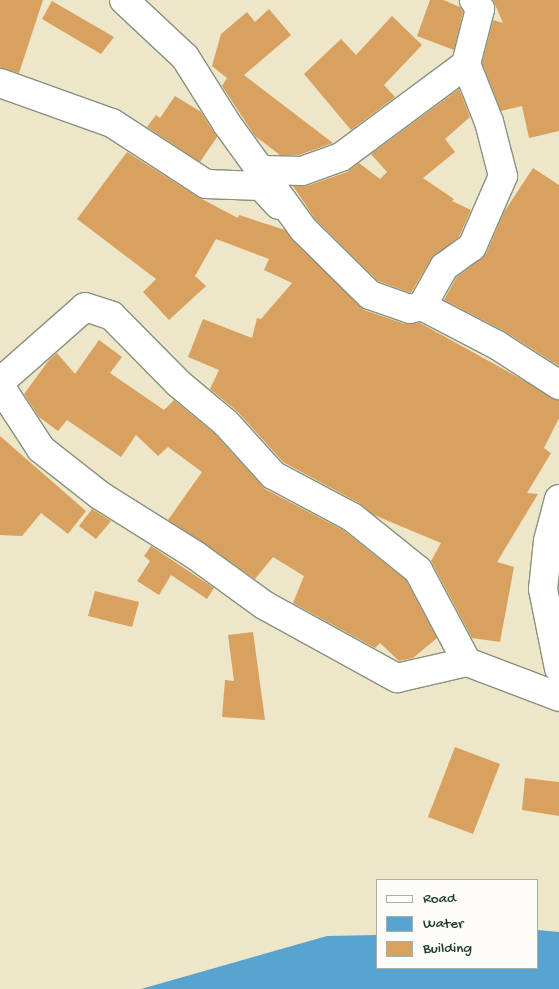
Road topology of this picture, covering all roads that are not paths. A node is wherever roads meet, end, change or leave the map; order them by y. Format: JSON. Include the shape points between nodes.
{"nodes":[{"id":1,"x":124,"y":0,"type":"edge"},
{"id":2,"x":474,"y":0,"type":"edge"},
{"id":3,"x":466,"y":64,"type":"junction"},
{"id":4,"x":0,"y":83,"type":"edge"},
{"id":5,"x":262,"y":170,"type":"junction"},
{"id":6,"x":303,"y":229,"type":"junction"},
{"id":7,"x":422,"y":306,"type":"junction"},
{"id":8,"x":0,"y":384,"type":"edge"},
{"id":9,"x":559,"y":385,"type":"edge"},
{"id":10,"x":559,"y":499,"type":"edge"},
{"id":11,"x":467,"y":662,"type":"junction"},
{"id":12,"x":559,"y":668,"type":"edge"},
{"id":13,"x":559,"y":697,"type":"edge"}],
"edges":[{"from":1,"to":5,"type":"street","via":[[185,58],[227,124]]},
{"from":2,"to":3,"type":"street","via":[[480,9]]},
{"from":3,"to":5,"type":"street","via":[[341,157],[302,171]]},
{"from":3,"to":7,"type":"street","via":[[489,122],[503,176],[472,247],[444,267]]},
{"from":4,"to":6,"type":"street","via":[[112,124],[206,184],[261,186]]},
{"from":5,"to":6,"type":"street"},
{"from":6,"to":7,"type":"street","via":[[370,294],[410,309]]},
{"from":7,"to":9,"type":"street","via":[[497,346]]},
{"from":8,"to":11,"type":"street","via":[[41,449],[101,496],[195,555],[264,606],[397,678]]},
{"from":8,"to":11,"type":"street","via":[[85,307],[112,316],[178,383],[226,423],[273,475],[352,517],[418,570]]},
{"from":10,"to":12,"type":"street","via":[[548,541],[544,589]]},
{"from":11,"to":13,"type":"street"}]}
